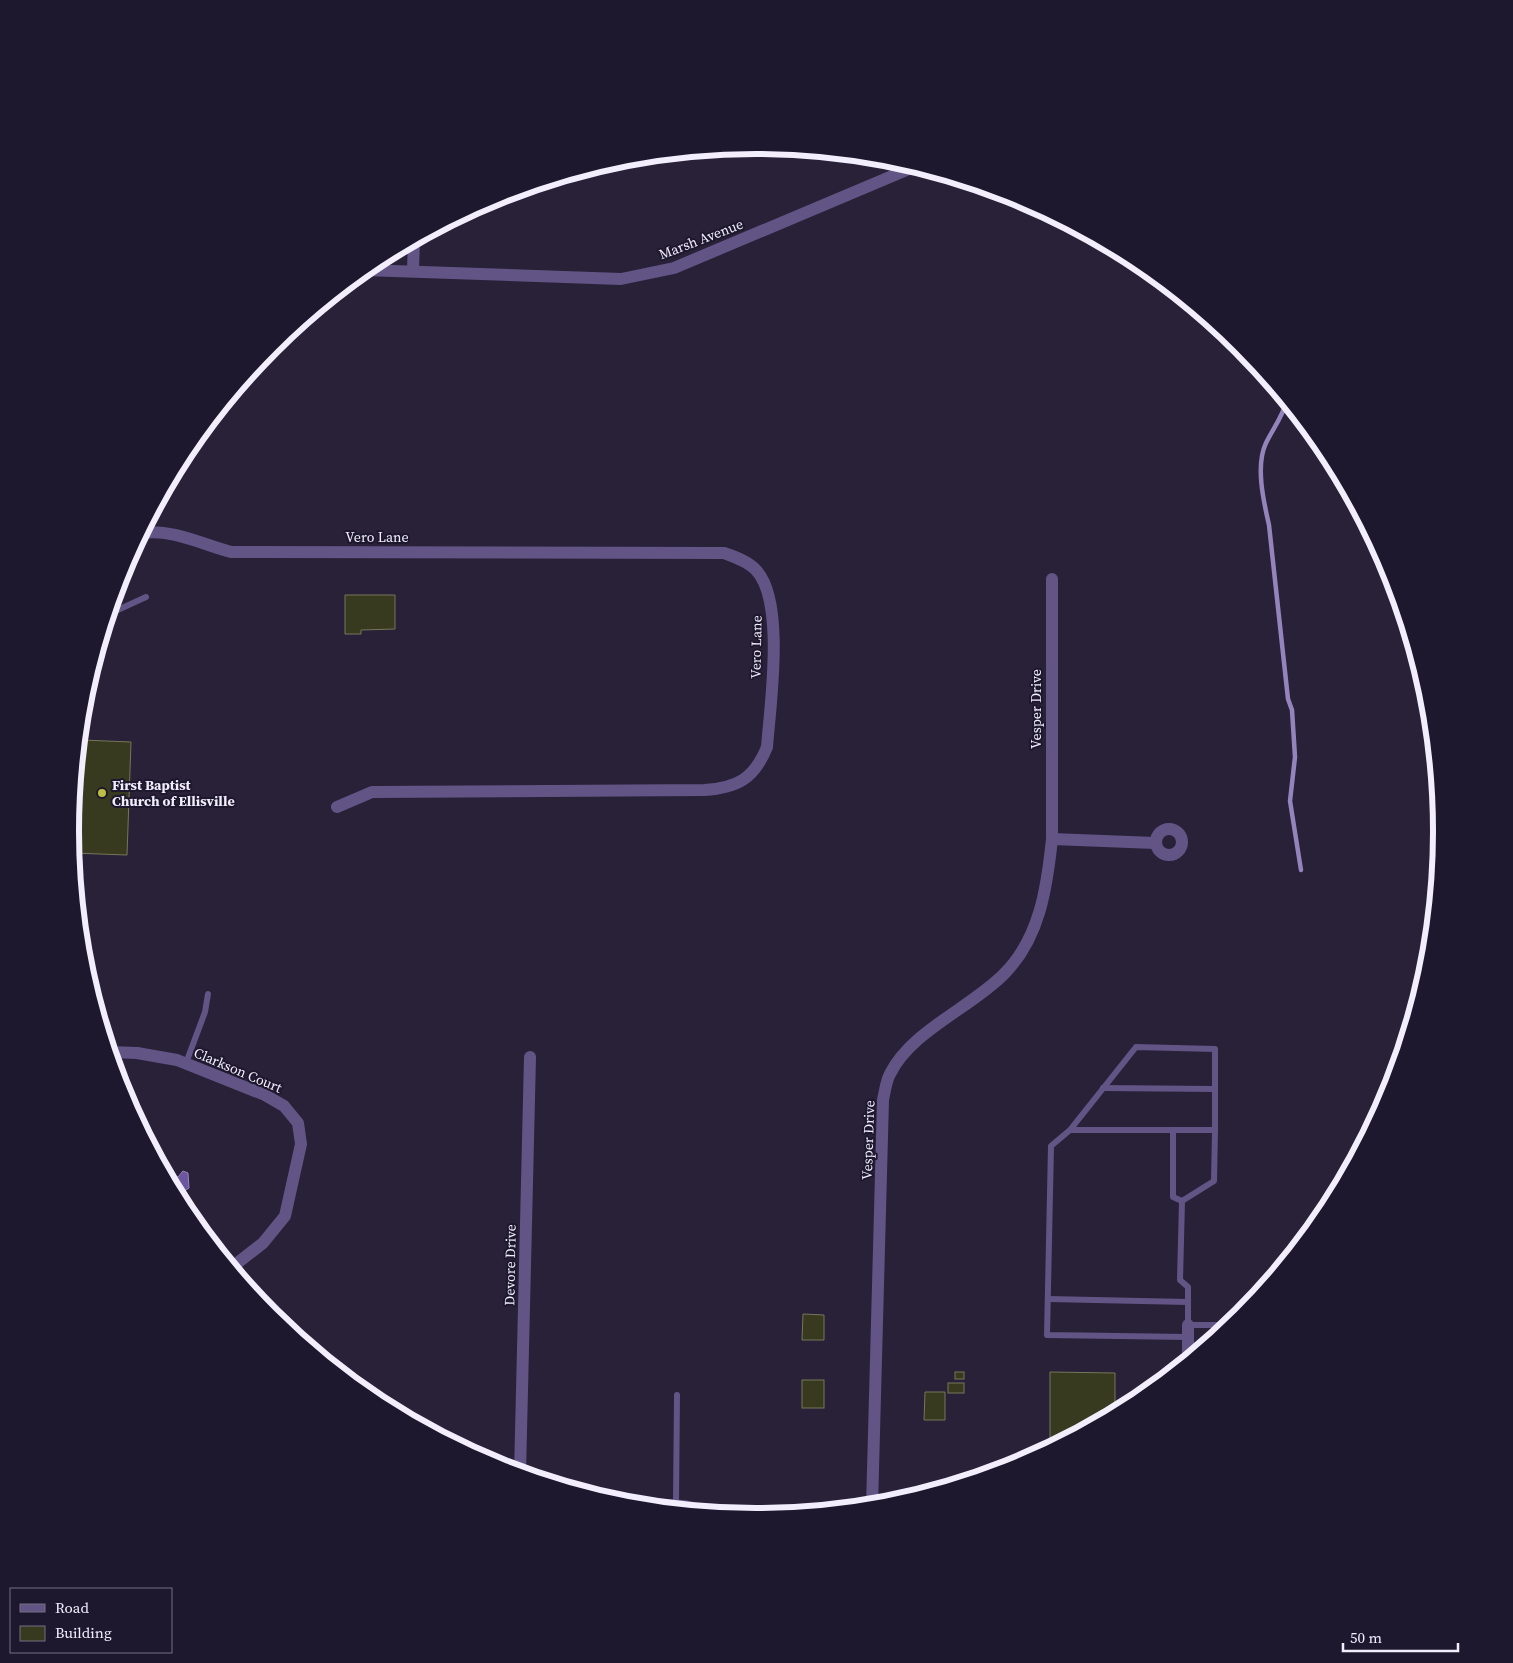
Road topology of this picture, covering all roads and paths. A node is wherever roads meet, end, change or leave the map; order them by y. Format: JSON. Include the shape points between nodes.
{"nodes":[{"id":1,"x":905,"y":171,"type":"edge"},
{"id":2,"x":414,"y":248,"type":"edge"},
{"id":3,"x":377,"y":270,"type":"edge"},
{"id":4,"x":413,"y":270,"type":"junction"},
{"id":5,"x":149,"y":532,"type":"edge"},
{"id":6,"x":1052,"y":579,"type":"dead end"},
{"id":7,"x":146,"y":597,"type":"dead end"},
{"id":8,"x":116,"y":611,"type":"edge"},
{"id":9,"x":337,"y":808,"type":"dead end"},
{"id":10,"x":1052,"y":839,"type":"junction"},
{"id":11,"x":1155,"y":843,"type":"dead end"},
{"id":12,"x":208,"y":994,"type":"dead end"},
{"id":13,"x":116,"y":1053,"type":"edge"},
{"id":14,"x":530,"y":1057,"type":"dead end"},
{"id":15,"x":186,"y":1063,"type":"junction"},
{"id":16,"x":1103,"y":1088,"type":"junction"},
{"id":17,"x":1215,"y":1089,"type":"junction"},
{"id":18,"x":1070,"y":1130,"type":"junction"},
{"id":19,"x":1173,"y":1130,"type":"junction"},
{"id":20,"x":1214,"y":1130,"type":"junction"},
{"id":21,"x":1182,"y":1201,"type":"junction"},
{"id":22,"x":236,"y":1264,"type":"edge"},
{"id":23,"x":1048,"y":1299,"type":"junction"},
{"id":24,"x":1188,"y":1302,"type":"junction"},
{"id":25,"x":1218,"y":1327,"type":"edge"},
{"id":26,"x":1188,"y":1331,"type":"junction"},
{"id":27,"x":1188,"y":1353,"type":"edge"},
{"id":28,"x":677,"y":1395,"type":"dead end"},
{"id":29,"x":520,"y":1466,"type":"edge"},
{"id":30,"x":872,"y":1499,"type":"edge"},
{"id":31,"x":664,"y":1502,"type":"edge"},
{"id":32,"x":676,"y":1502,"type":"junction"},
{"id":33,"x":698,"y":1506,"type":"edge"}],
"edges":[{"from":1,"to":4,"type":"street","name":"Marsh Avenue","via":[[674,268],[643,276],[621,279]]},
{"from":2,"to":4,"type":"street"},
{"from":3,"to":4,"type":"street","name":"Marsh Avenue"},
{"from":5,"to":9,"type":"street","name":"Vero Lane","via":[[160,531],[231,552],[724,553],[755,570],[765,585],[774,624],[767,747],[762,760],[744,780],[725,789],[704,790],[372,792]]},
{"from":6,"to":10,"type":"street","name":"Vesper Drive"},
{"from":7,"to":8,"type":"lane"},
{"from":10,"to":11,"type":"street"},
{"from":10,"to":30,"type":"street","name":"Vesper Drive","via":[[1040,911],[1020,954],[1004,974],[906,1049],[889,1074],[883,1109]]},
{"from":12,"to":15,"type":"lane","via":[[205,1012]]},
{"from":13,"to":15,"type":"street","name":"Clarkson Court","via":[[159,1056]]},
{"from":14,"to":29,"type":"street","name":"Devore Drive"},
{"from":15,"to":22,"type":"street","name":"Clarkson Court","via":[[265,1095],[284,1106],[298,1123],[301,1144],[284,1216],[263,1243]]},
{"from":16,"to":17,"type":"lane"},
{"from":16,"to":17,"type":"lane","via":[[1136,1047],[1215,1049]]},
{"from":16,"to":18,"type":"lane"},
{"from":17,"to":20,"type":"lane"},
{"from":18,"to":19,"type":"lane"},
{"from":18,"to":23,"type":"lane","via":[[1051,1146]]},
{"from":19,"to":20,"type":"lane"},
{"from":19,"to":21,"type":"lane","via":[[1173,1197]]},
{"from":20,"to":21,"type":"lane","via":[[1214,1180]]},
{"from":21,"to":24,"type":"lane","via":[[1180,1280],[1188,1287]]},
{"from":23,"to":24,"type":"lane"},
{"from":23,"to":26,"type":"lane","via":[[1047,1335]]},
{"from":24,"to":26,"type":"lane"},
{"from":25,"to":26,"type":"lane"},
{"from":26,"to":27,"type":"street"},
{"from":28,"to":32,"type":"lane"},
{"from":31,"to":32,"type":"lane"},
{"from":32,"to":33,"type":"lane"}]}
